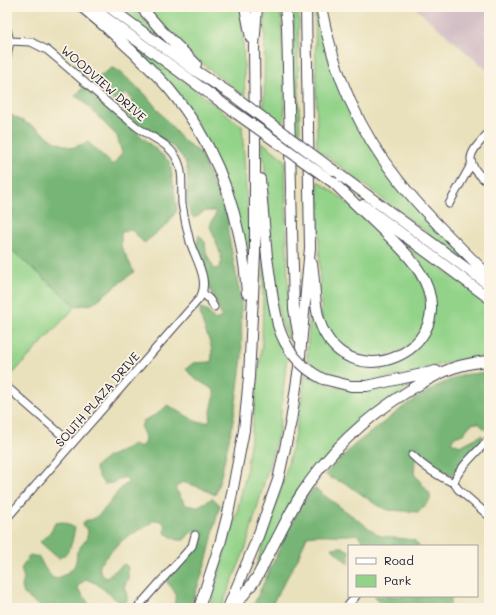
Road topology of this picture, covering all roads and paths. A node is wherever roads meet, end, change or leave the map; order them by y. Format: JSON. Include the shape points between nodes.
{"nodes":[{"id":1,"x":82,"y":7,"type":"edge"},
{"id":2,"x":91,"y":7,"type":"edge"},
{"id":3,"x":109,"y":7,"type":"edge"},
{"id":4,"x":141,"y":7,"type":"edge"},
{"id":5,"x":245,"y":7,"type":"edge"},
{"id":6,"x":257,"y":7,"type":"edge"},
{"id":7,"x":285,"y":7,"type":"edge"},
{"id":8,"x":306,"y":7,"type":"edge"},
{"id":9,"x":321,"y":7,"type":"edge"},
{"id":10,"x":7,"y":29,"type":"edge"},
{"id":11,"x":10,"y":41,"type":"junction"},
{"id":12,"x":254,"y":46,"type":"junction"},
{"id":13,"x":7,"y":57,"type":"edge"},
{"id":14,"x":231,"y":94,"type":"junction"},
{"id":15,"x":489,"y":132,"type":"edge"},
{"id":16,"x":256,"y":143,"type":"junction"},
{"id":17,"x":472,"y":164,"type":"junction"},
{"id":18,"x":334,"y":184,"type":"junction"},
{"id":19,"x":489,"y":184,"type":"edge"},
{"id":20,"x":450,"y":204,"type":"dead end"},
{"id":21,"x":310,"y":248,"type":"junction"},
{"id":22,"x":489,"y":276,"type":"edge"},
{"id":23,"x":489,"y":285,"type":"edge"},
{"id":24,"x":203,"y":293,"type":"junction"},
{"id":25,"x":489,"y":298,"type":"edge"},
{"id":26,"x":214,"y":307,"type":"dead end"},
{"id":27,"x":252,"y":327,"type":"junction"},
{"id":28,"x":301,"y":353,"type":"junction"},
{"id":29,"x":489,"y":361,"type":"edge"},
{"id":30,"x":453,"y":368,"type":"junction"},
{"id":31,"x":7,"y":387,"type":"edge"},
{"id":32,"x":489,"y":439,"type":"edge"},
{"id":33,"x":72,"y":444,"type":"junction"},
{"id":34,"x":412,"y":455,"type":"dead end"},
{"id":35,"x":454,"y":483,"type":"junction"},
{"id":36,"x":489,"y":516,"type":"edge"},
{"id":37,"x":7,"y":518,"type":"edge"},
{"id":38,"x":195,"y":535,"type":"dead end"},
{"id":39,"x":355,"y":597,"type":"edge"},
{"id":40,"x":137,"y":608,"type":"edge"},
{"id":41,"x":199,"y":608,"type":"edge"},
{"id":42,"x":228,"y":608,"type":"edge"},
{"id":43,"x":233,"y":608,"type":"edge"},
{"id":44,"x":346,"y":608,"type":"edge"}],
"edges":[{"from":1,"to":27,"type":"highway","via":[[122,41],[170,90],[209,149],[237,222]]},
{"from":2,"to":18,"type":"highway","bridge":true},
{"from":3,"to":14,"type":"highway"},
{"from":4,"to":14,"type":"highway","via":[[190,59]]},
{"from":5,"to":12,"type":"highway"},
{"from":6,"to":12,"type":"highway"},
{"from":7,"to":28,"type":"highway","via":[[294,309]]},
{"from":8,"to":21,"type":"highway"},
{"from":9,"to":22,"type":"highway","via":[[339,74],[371,142],[417,203]]},
{"from":10,"to":11,"type":"street"},
{"from":11,"to":13,"type":"street"},
{"from":11,"to":24,"type":"street","name":"WOODVIEW DRIVE","via":[[31,42],[48,50],[137,127],[169,148],[181,171],[186,227],[202,276]]},
{"from":12,"to":16,"type":"highway"},
{"from":14,"to":23,"type":"highway","bridge":true},
{"from":15,"to":17,"type":"street","via":[[473,151]]},
{"from":16,"to":27,"type":"highway"},
{"from":16,"to":30,"type":"highway","bridge":true,"via":[[273,300],[284,342],[295,357],[308,370],[323,379],[351,386],[367,386]]},
{"from":17,"to":19,"type":"street"},
{"from":17,"to":20,"type":"street"},
{"from":18,"to":21,"type":"highway","via":[[396,244],[424,281],[430,296],[430,313],[426,328],[416,344],[395,358],[375,362],[354,358],[334,346],[319,319]]},
{"from":18,"to":25,"type":"highway"},
{"from":21,"to":28,"type":"highway"},
{"from":24,"to":26,"type":"street"},
{"from":24,"to":33,"type":"street","name":"SOUTH PLAZA DRIVE"},
{"from":27,"to":41,"type":"highway","via":[[246,413],[236,475],[220,544]]},
{"from":28,"to":42,"type":"highway","via":[[291,422],[278,480]]},
{"from":29,"to":30,"type":"highway"},
{"from":30,"to":43,"type":"highway","via":[[393,400],[342,443],[304,490],[257,577]]},
{"from":31,"to":33,"type":"street"},
{"from":32,"to":35,"type":"street","via":[[459,472]]},
{"from":33,"to":37,"type":"street","name":"SOUTH PLAZA DRIVE"},
{"from":34,"to":35,"type":"street","via":[[439,476]]},
{"from":35,"to":36,"type":"street"},
{"from":38,"to":40,"type":"street","via":[[192,546]]},
{"from":39,"to":44,"type":"street"}]}
